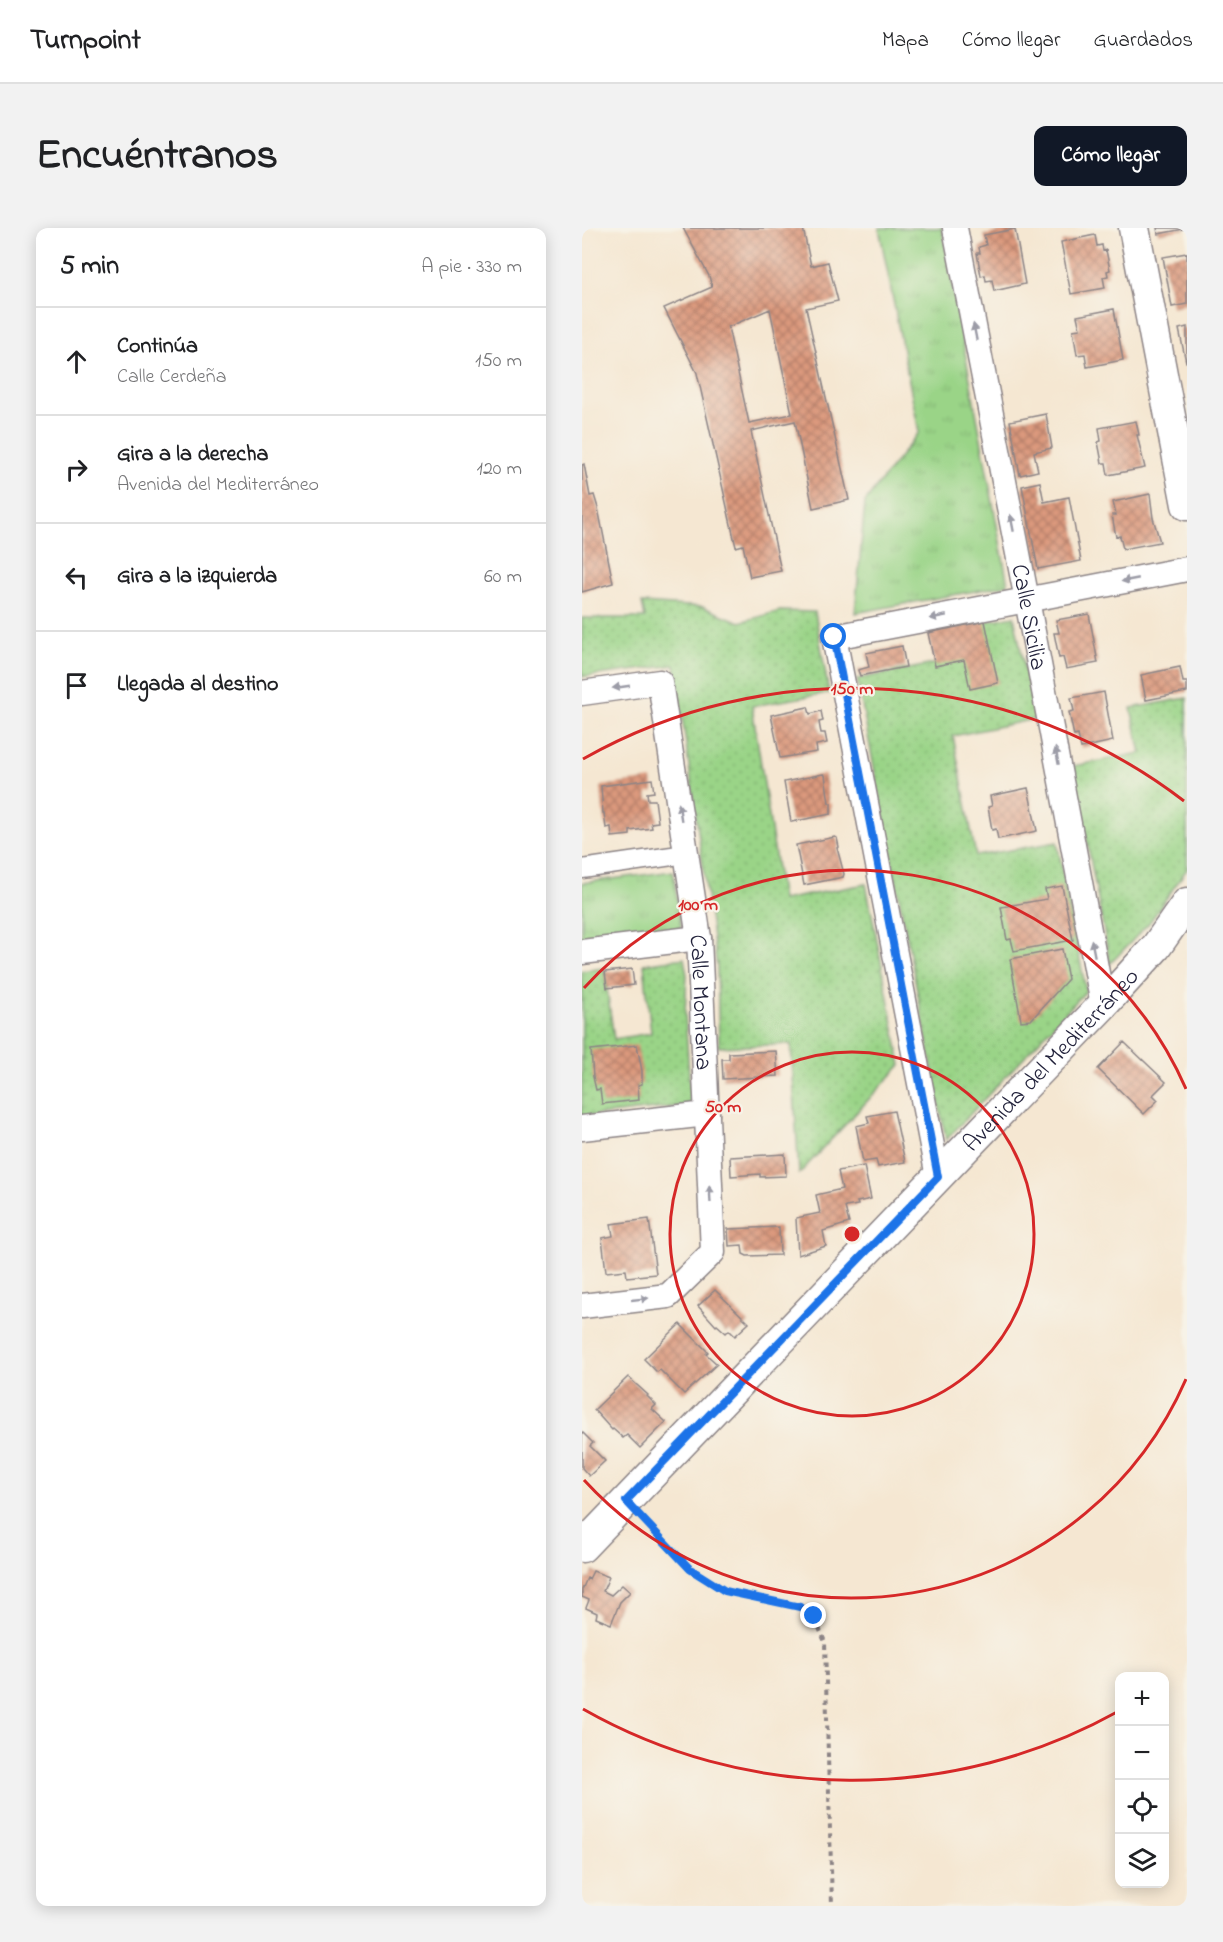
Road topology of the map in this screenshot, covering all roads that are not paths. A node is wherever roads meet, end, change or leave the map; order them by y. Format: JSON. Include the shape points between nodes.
{"nodes":[{"id":1,"x":955,"y":228,"type":"edge"},
{"id":2,"x":1134,"y":228,"type":"edge"},
{"id":3,"x":1187,"y":505,"type":"edge"},
{"id":4,"x":1187,"y":569,"type":"edge"},
{"id":5,"x":1027,"y":600,"type":"junction"},
{"id":6,"x":582,"y":693,"type":"edge"},
{"id":7,"x":686,"y":854,"type":"junction"},
{"id":8,"x":582,"y":869,"type":"edge"},
{"id":9,"x":1187,"y":903,"type":"edge"},
{"id":10,"x":699,"y":938,"type":"junction"},
{"id":11,"x":582,"y":952,"type":"edge"},
{"id":12,"x":1103,"y":1005,"type":"junction"},
{"id":13,"x":707,"y":1114,"type":"junction"},
{"id":14,"x":582,"y":1128,"type":"edge"},
{"id":15,"x":938,"y":1177,"type":"junction"},
{"id":16,"x":582,"y":1306,"type":"edge"},
{"id":17,"x":582,"y":1547,"type":"edge"}],
"edges":[{"from":5,"to":1,"type":"street","name":"Calle Sicilia","one_way":true},
{"from":2,"to":3,"type":"street"},
{"from":4,"to":5,"type":"street","one_way":true},
{"from":12,"to":5,"type":"street","name":"Calle Sicilia","one_way":true},
{"from":5,"to":15,"type":"street","one_way":true,"via":[[834,637]]},
{"from":7,"to":6,"type":"street","name":"Calle Montana","one_way":true,"via":[[660,682]]},
{"from":7,"to":8,"type":"street"},
{"from":7,"to":10,"type":"street","name":"Calle Montana"},
{"from":9,"to":12,"type":"street","name":"Avenida del Mediterráneo","via":[[1156,947]]},
{"from":10,"to":11,"type":"street"},
{"from":10,"to":13,"type":"street","name":"Calle Montana"},
{"from":12,"to":15,"type":"street","name":"Avenida del Mediterráneo"},
{"from":13,"to":14,"type":"street"},
{"from":16,"to":13,"type":"street","name":"Calle Montana","one_way":true,"via":[[668,1296],[713,1252]]},
{"from":15,"to":17,"type":"street","name":"Avenida del Mediterráneo"}]}
